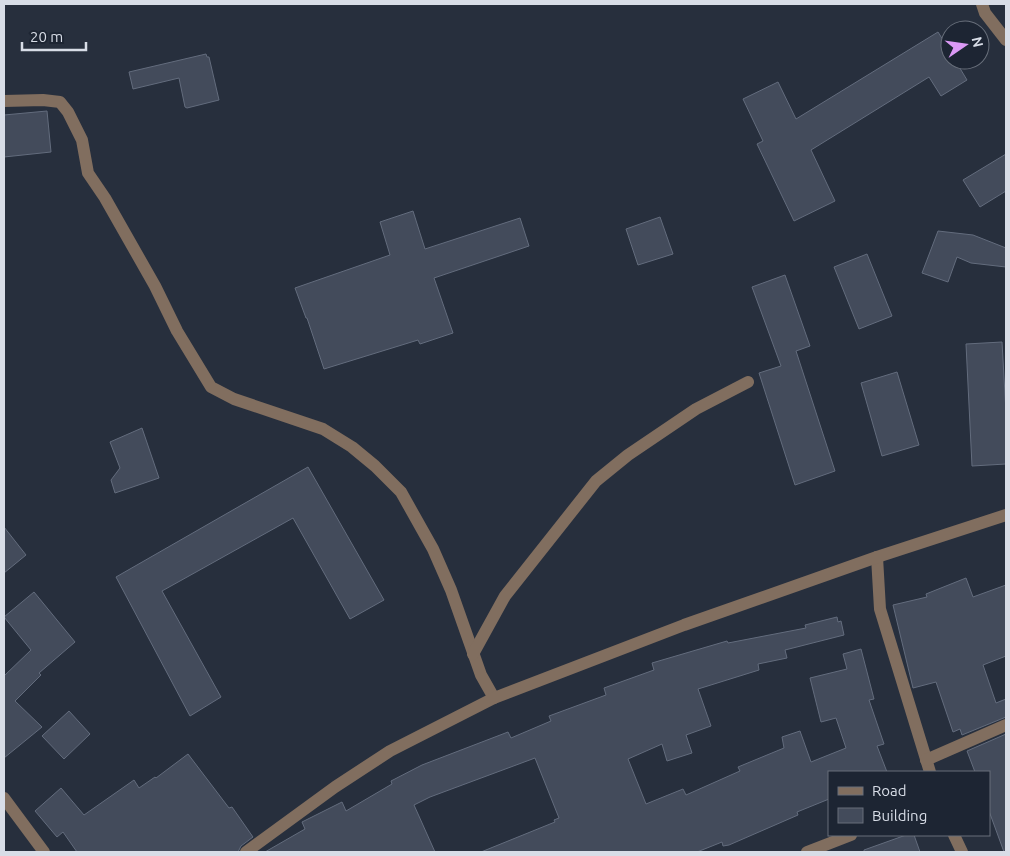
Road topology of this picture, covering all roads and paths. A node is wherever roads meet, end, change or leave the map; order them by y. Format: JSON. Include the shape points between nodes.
{"nodes":[{"id":1,"x":982,"y":4,"type":"edge"},
{"id":2,"x":1006,"y":40,"type":"edge"},
{"id":3,"x":4,"y":101,"type":"edge"},
{"id":4,"x":748,"y":382,"type":"dead end"},
{"id":5,"x":1006,"y":515,"type":"edge"},
{"id":6,"x":877,"y":558,"type":"junction"},
{"id":7,"x":473,"y":654,"type":"junction"},
{"id":8,"x":494,"y":698,"type":"junction"},
{"id":9,"x":1006,"y":725,"type":"edge"},
{"id":10,"x":926,"y":760,"type":"junction"},
{"id":11,"x":930,"y":771,"type":"edge"},
{"id":12,"x":4,"y":798,"type":"edge"},
{"id":13,"x":848,"y":836,"type":"edge"},
{"id":14,"x":954,"y":836,"type":"edge"},
{"id":15,"x":44,"y":852,"type":"edge"},
{"id":16,"x":246,"y":852,"type":"edge"},
{"id":17,"x":807,"y":852,"type":"edge"},
{"id":18,"x":962,"y":852,"type":"edge"}],
"edges":[{"from":1,"to":2,"type":"street"},
{"from":3,"to":7,"type":"street","via":[[60,102],[68,112],[82,140],[88,173],[211,387],[234,399],[323,429],[347,443],[401,492],[433,549]]},
{"from":4,"to":7,"type":"street","via":[[696,409],[596,481],[506,596]]},
{"from":5,"to":6,"type":"street"},
{"from":6,"to":8,"type":"street","via":[[684,625]]},
{"from":6,"to":10,"type":"street","via":[[880,609]]},
{"from":7,"to":8,"type":"street"},
{"from":8,"to":16,"type":"street","via":[[390,752],[335,787]]},
{"from":9,"to":10,"type":"street"},
{"from":10,"to":11,"type":"street"},
{"from":12,"to":15,"type":"street"},
{"from":13,"to":17,"type":"street"},
{"from":14,"to":18,"type":"street"}]}
